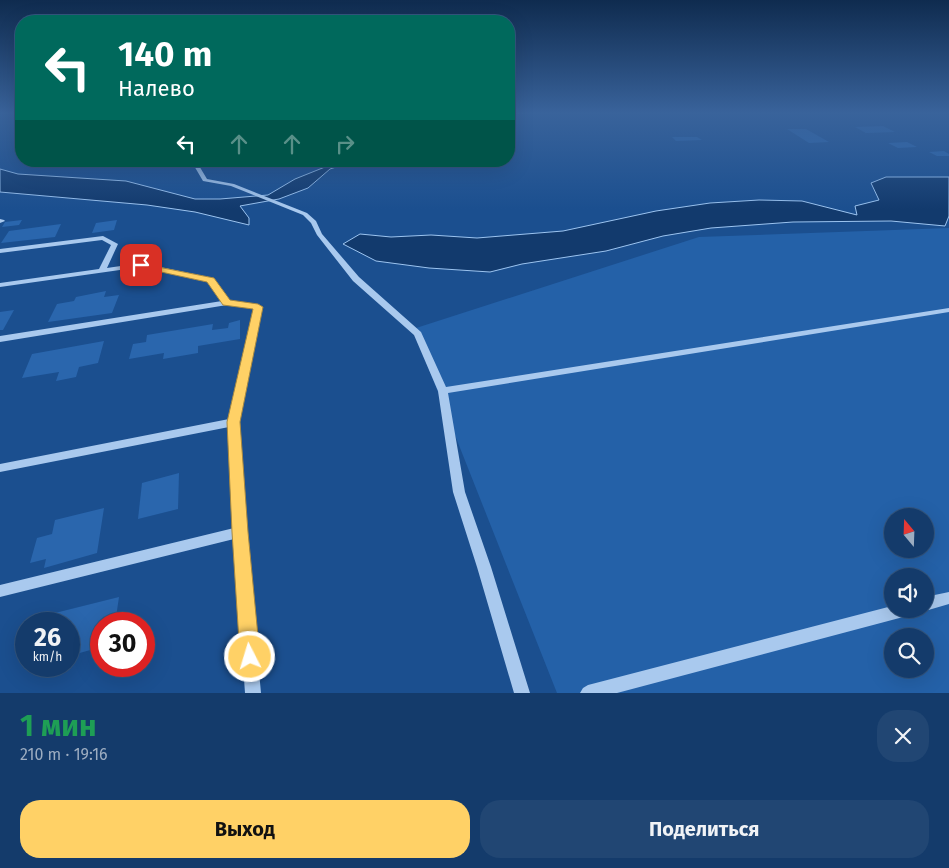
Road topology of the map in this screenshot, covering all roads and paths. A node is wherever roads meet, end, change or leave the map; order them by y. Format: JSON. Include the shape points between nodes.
{"nodes":[{"id":1,"x":197,"y":167,"type":"edge"},
{"id":2,"x":0,"y":251,"type":"edge"},
{"id":3,"x":102,"y":271,"type":"junction"},
{"id":4,"x":0,"y":285,"type":"edge"},
{"id":5,"x":227,"y":303,"type":"junction"},
{"id":6,"x":949,"y":310,"type":"edge"},
{"id":7,"x":0,"y":339,"type":"edge"},
{"id":8,"x":443,"y":392,"type":"junction"},
{"id":9,"x":234,"y":422,"type":"junction"},
{"id":10,"x":0,"y":468,"type":"edge"},
{"id":11,"x":240,"y":532,"type":"junction"},
{"id":12,"x":0,"y":591,"type":"edge"},
{"id":13,"x":949,"y":598,"type":"edge"},
{"id":14,"x":934,"y":602,"type":"edge"},
{"id":15,"x":884,"y":615,"type":"edge"},
{"id":16,"x":253,"y":693,"type":"edge"},
{"id":17,"x":522,"y":693,"type":"edge"},
{"id":18,"x":588,"y":693,"type":"edge"}],
"edges":[{"from":1,"to":8,"type":"street","via":[[205,180],[232,185],[305,214],[314,222],[319,234],[356,279],[418,334]]},
{"from":2,"to":3,"type":"street","via":[[103,238],[115,244]]},
{"from":3,"to":4,"type":"street"},
{"from":3,"to":5,"type":"street","via":[[141,265],[210,280]]},
{"from":5,"to":7,"type":"street"},
{"from":5,"to":9,"type":"street","via":[[258,307]]},
{"from":6,"to":8,"type":"street"},
{"from":8,"to":17,"type":"street","via":[[459,492]]},
{"from":9,"to":10,"type":"street"},
{"from":9,"to":11,"type":"street"},
{"from":11,"to":12,"type":"street"},
{"from":11,"to":16,"type":"street"},
{"from":13,"to":14,"type":"street"},
{"from":15,"to":18,"type":"street"}]}
